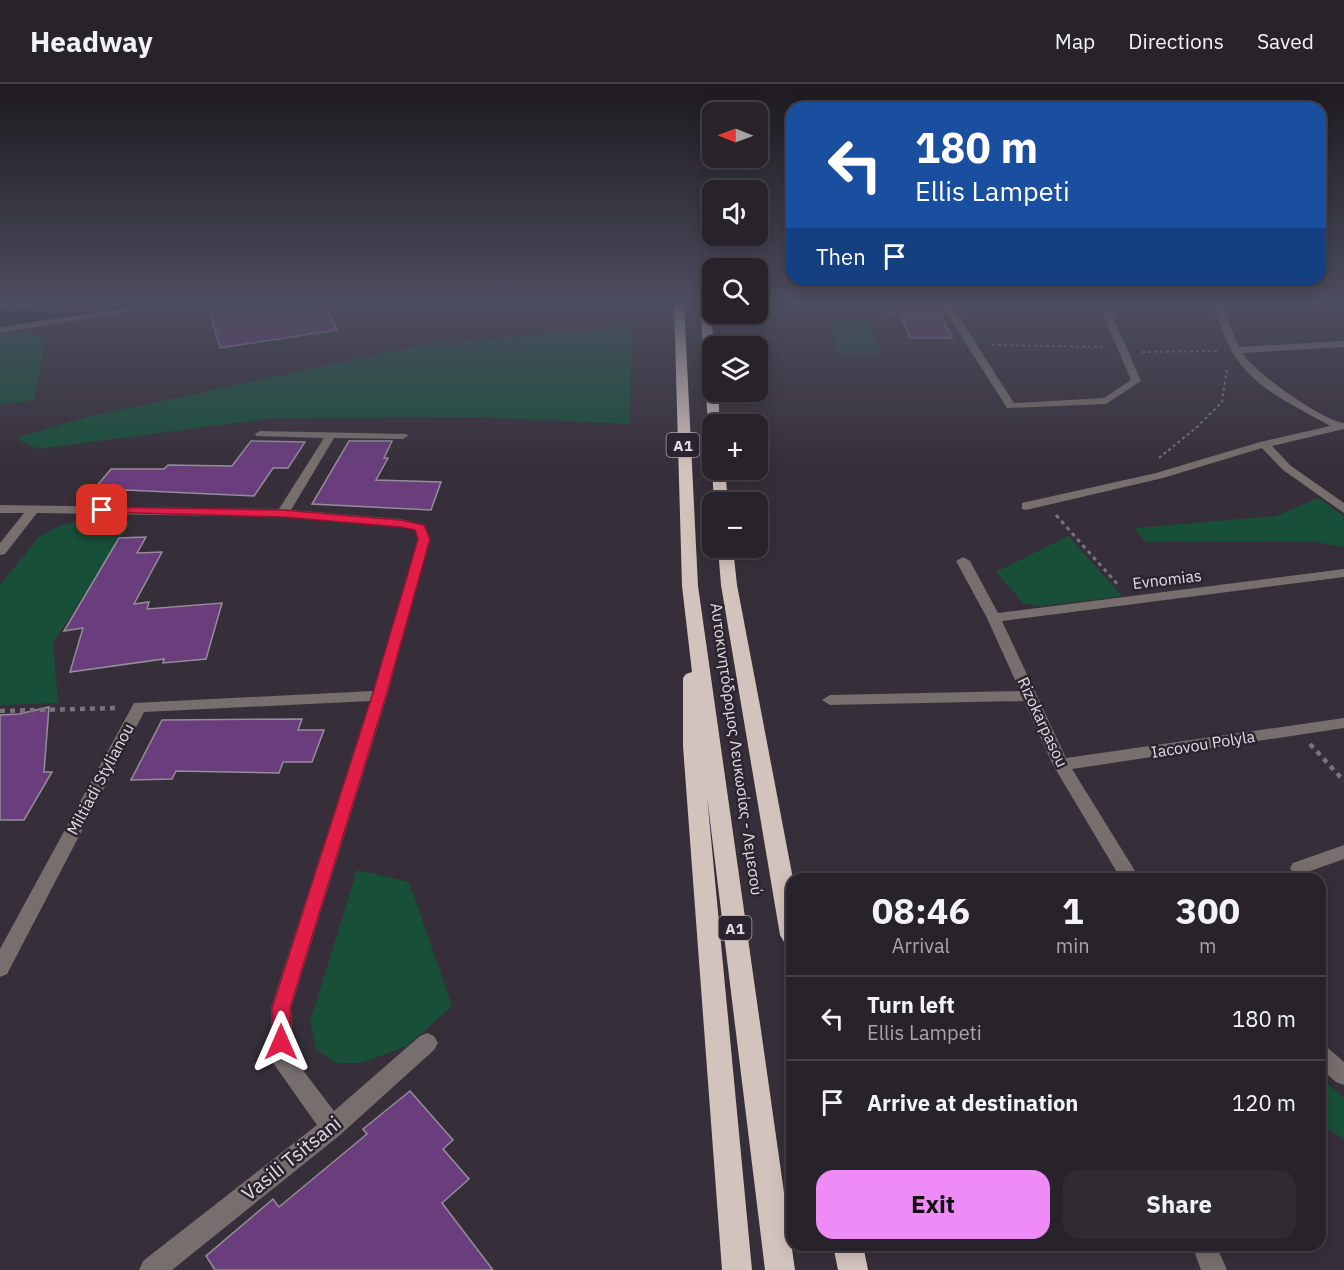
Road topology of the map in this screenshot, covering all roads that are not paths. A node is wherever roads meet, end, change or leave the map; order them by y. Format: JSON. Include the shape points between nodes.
{"nodes":[{"id":1,"x":681,"y":358,"type":"edge"},
{"id":2,"x":709,"y":358,"type":"edge"},
{"id":3,"x":980,"y":358,"type":"edge"},
{"id":4,"x":1127,"y":358,"type":"edge"},
{"id":5,"x":1242,"y":358,"type":"edge"},
{"id":6,"x":713,"y":414,"type":"edge"},
{"id":7,"x":1342,"y":427,"type":"edge"},
{"id":8,"x":260,"y":435,"type":"dead end"},
{"id":9,"x":330,"y":435,"type":"junction"},
{"id":10,"x":403,"y":436,"type":"dead end"},
{"id":11,"x":1264,"y":444,"type":"junction"},
{"id":12,"x":1026,"y":506,"type":"dead end"},
{"id":13,"x":35,"y":508,"type":"junction"},
{"id":14,"x":0,"y":509,"type":"edge"},
{"id":15,"x":1344,"y":510,"type":"edge"},
{"id":16,"x":283,"y":513,"type":"junction"},
{"id":17,"x":0,"y":551,"type":"edge"},
{"id":18,"x":726,"y":558,"type":"edge"},
{"id":19,"x":963,"y":561,"type":"dead end"},
{"id":20,"x":1344,"y":573,"type":"edge"},
{"id":21,"x":690,"y":586,"type":"junction"},
{"id":22,"x":994,"y":618,"type":"junction"},
{"id":23,"x":379,"y":696,"type":"junction"},
{"id":24,"x":1031,"y":696,"type":"junction"},
{"id":25,"x":830,"y":700,"type":"dead end"},
{"id":26,"x":1344,"y":723,"type":"edge"},
{"id":27,"x":1061,"y":765,"type":"junction"},
{"id":28,"x":1344,"y":852,"type":"edge"},
{"id":29,"x":1299,"y":868,"type":"dead end"},
{"id":30,"x":1127,"y":873,"type":"edge"},
{"id":31,"x":786,"y":902,"type":"edge"},
{"id":32,"x":0,"y":968,"type":"edge"},
{"id":33,"x":427,"y":1043,"type":"dead end"},
{"id":34,"x":1326,"y":1060,"type":"edge"},
{"id":35,"x":1344,"y":1075,"type":"edge"},
{"id":36,"x":332,"y":1127,"type":"junction"},
{"id":37,"x":849,"y":1251,"type":"edge"},
{"id":38,"x":1206,"y":1251,"type":"edge"},
{"id":39,"x":152,"y":1270,"type":"edge"},
{"id":40,"x":737,"y":1270,"type":"edge"},
{"id":41,"x":780,"y":1270,"type":"edge"},
{"id":42,"x":853,"y":1270,"type":"edge"},
{"id":43,"x":1214,"y":1270,"type":"edge"}],
"edges":[{"from":1,"to":21,"type":"highway","name":"Αυτοκινητόδρομος Λευκωσίας - Λεμεσού","number":"A1"},
{"from":2,"to":6,"type":"highway","number":"A1"},
{"from":3,"to":4,"type":"street","via":[[1011,406],[1106,401],[1136,381]]},
{"from":5,"to":7,"type":"street","via":[[1277,389]]},
{"from":7,"to":11,"type":"street"},
{"from":8,"to":9,"type":"street"},
{"from":9,"to":10,"type":"street"},
{"from":9,"to":16,"type":"street"},
{"from":11,"to":12,"type":"street","via":[[1150,478]]},
{"from":11,"to":15,"type":"street","via":[[1287,468]]},
{"from":13,"to":14,"type":"street"},
{"from":13,"to":16,"type":"street"},
{"from":13,"to":17,"type":"street"},
{"from":16,"to":23,"type":"street","via":[[420,528],[424,539]]},
{"from":18,"to":31,"type":"highway","name":"Αυτοκινητόδρομος Λευκωσίας - Λεμεσού"},
{"from":19,"to":22,"type":"street","name":"Rizokarpasou"},
{"from":20,"to":22,"type":"street","name":"Evnomias"},
{"from":21,"to":40,"type":"highway","via":[[693,746]]},
{"from":21,"to":41,"type":"highway","name":"Αυτοκινητόδρομος Λευκωσίας - Λεμεσού","number":"A1"},
{"from":22,"to":24,"type":"street","name":"Rizokarpasou"},
{"from":23,"to":32,"type":"street","name":"Miltiadi Stylianou","via":[[139,707]]},
{"from":23,"to":36,"type":"street","via":[[281,1008],[282,1060]]},
{"from":24,"to":25,"type":"street"},
{"from":24,"to":27,"type":"street","name":"Rizokarpasou"},
{"from":26,"to":27,"type":"street","name":"Iacovou Polyla"},
{"from":27,"to":30,"type":"street","name":"Rizokarpasou"},
{"from":28,"to":29,"type":"street"},
{"from":33,"to":36,"type":"street","name":"Vasili Tsitsani"},
{"from":34,"to":35,"type":"street"},
{"from":36,"to":39,"type":"street","name":"Vasili Tsitsani"},
{"from":37,"to":42,"type":"highway"},
{"from":38,"to":43,"type":"street"}]}
